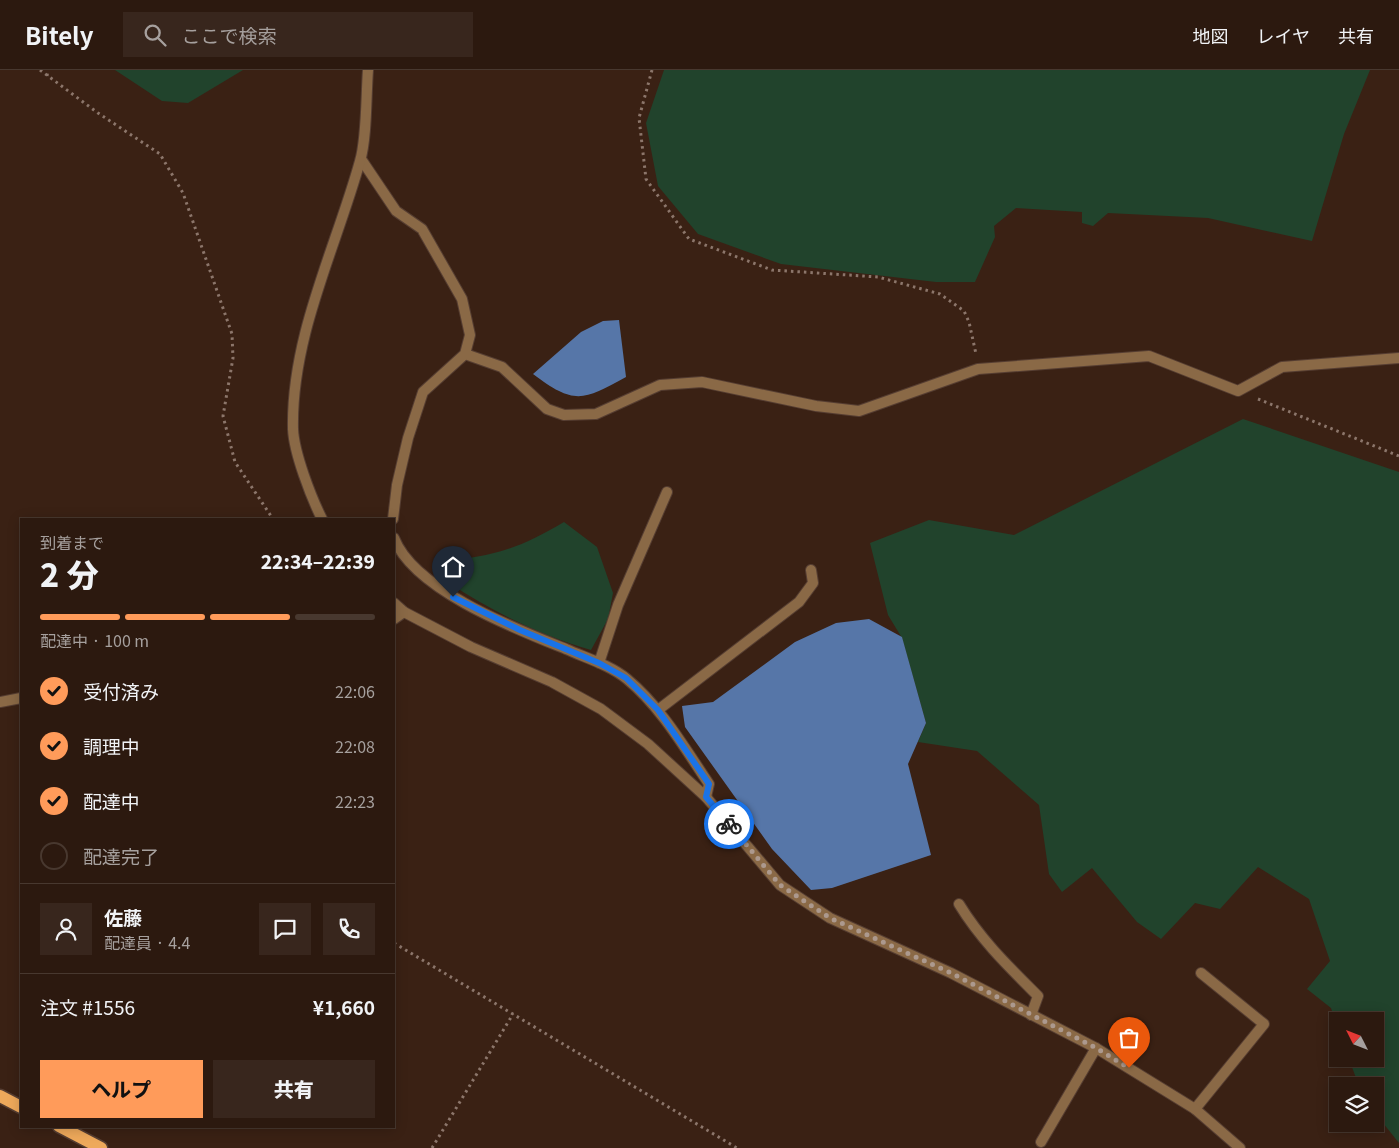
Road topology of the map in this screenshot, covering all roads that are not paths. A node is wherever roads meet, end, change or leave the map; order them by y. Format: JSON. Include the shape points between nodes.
{"nodes":[{"id":1,"x":368,"y":70,"type":"edge"},
{"id":2,"x":361,"y":159,"type":"junction"},
{"id":3,"x":465,"y":354,"type":"junction"},
{"id":4,"x":1399,"y":358,"type":"edge"},
{"id":5,"x":667,"y":492,"type":"dead end"},
{"id":6,"x":322,"y":518,"type":"edge"},
{"id":7,"x":393,"y":518,"type":"edge"},
{"id":8,"x":395,"y":541,"type":"edge"},
{"id":9,"x":812,"y":570,"type":"dead end"},
{"id":10,"x":395,"y":604,"type":"edge"},
{"id":11,"x":404,"y":612,"type":"junction"},
{"id":12,"x":395,"y":617,"type":"edge"},
{"id":13,"x":599,"y":663,"type":"junction"},
{"id":14,"x":20,"y":698,"type":"edge"},
{"id":15,"x":0,"y":702,"type":"edge"},
{"id":16,"x":658,"y":710,"type":"junction"},
{"id":17,"x":706,"y":797,"type":"junction"},
{"id":18,"x":959,"y":904,"type":"dead end"},
{"id":19,"x":1201,"y":973,"type":"dead end"},
{"id":20,"x":1031,"y":1015,"type":"junction"},
{"id":21,"x":1096,"y":1048,"type":"junction"},
{"id":22,"x":0,"y":1096,"type":"edge"},
{"id":23,"x":20,"y":1106,"type":"edge"},
{"id":24,"x":1195,"y":1109,"type":"junction"},
{"id":25,"x":63,"y":1128,"type":"edge"},
{"id":26,"x":1041,"y":1142,"type":"dead end"},
{"id":27,"x":101,"y":1148,"type":"edge"},
{"id":28,"x":1240,"y":1148,"type":"edge"}],
"edges":[{"from":1,"to":2,"type":"street"},
{"from":2,"to":3,"type":"street","via":[[396,210],[422,228],[462,299],[470,334]]},
{"from":2,"to":6,"type":"street","via":[[315,300],[298,368],[293,430],[309,493]]},
{"from":3,"to":4,"type":"street","via":[[502,367],[547,409],[564,415],[596,414],[660,385],[702,382],[816,406],[859,411],[978,369],[1149,356],[1238,391],[1282,366]]},
{"from":3,"to":7,"type":"street","via":[[423,392],[396,485]]},
{"from":5,"to":13,"type":"street","via":[[618,605]]},
{"from":8,"to":13,"type":"street","via":[[398,549],[416,568],[453,597]]},
{"from":9,"to":16,"type":"street","via":[[813,583],[799,602]]},
{"from":10,"to":11,"type":"street"},
{"from":11,"to":12,"type":"street"},
{"from":11,"to":17,"type":"street","via":[[471,647],[552,682],[601,709],[648,744]]},
{"from":13,"to":16,"type":"street","via":[[626,678]]},
{"from":14,"to":15,"type":"street"},
{"from":16,"to":17,"type":"street","via":[[709,784]]},
{"from":17,"to":20,"type":"street","via":[[780,885],[830,918],[951,973]]},
{"from":18,"to":20,"type":"street","via":[[986,944],[1038,996]]},
{"from":19,"to":24,"type":"street","via":[[1264,1024]]},
{"from":20,"to":21,"type":"street"},
{"from":21,"to":24,"type":"street"},
{"from":21,"to":26,"type":"street"},
{"from":22,"to":23,"type":"main road"},
{"from":24,"to":28,"type":"street"},
{"from":25,"to":27,"type":"main road"}]}
